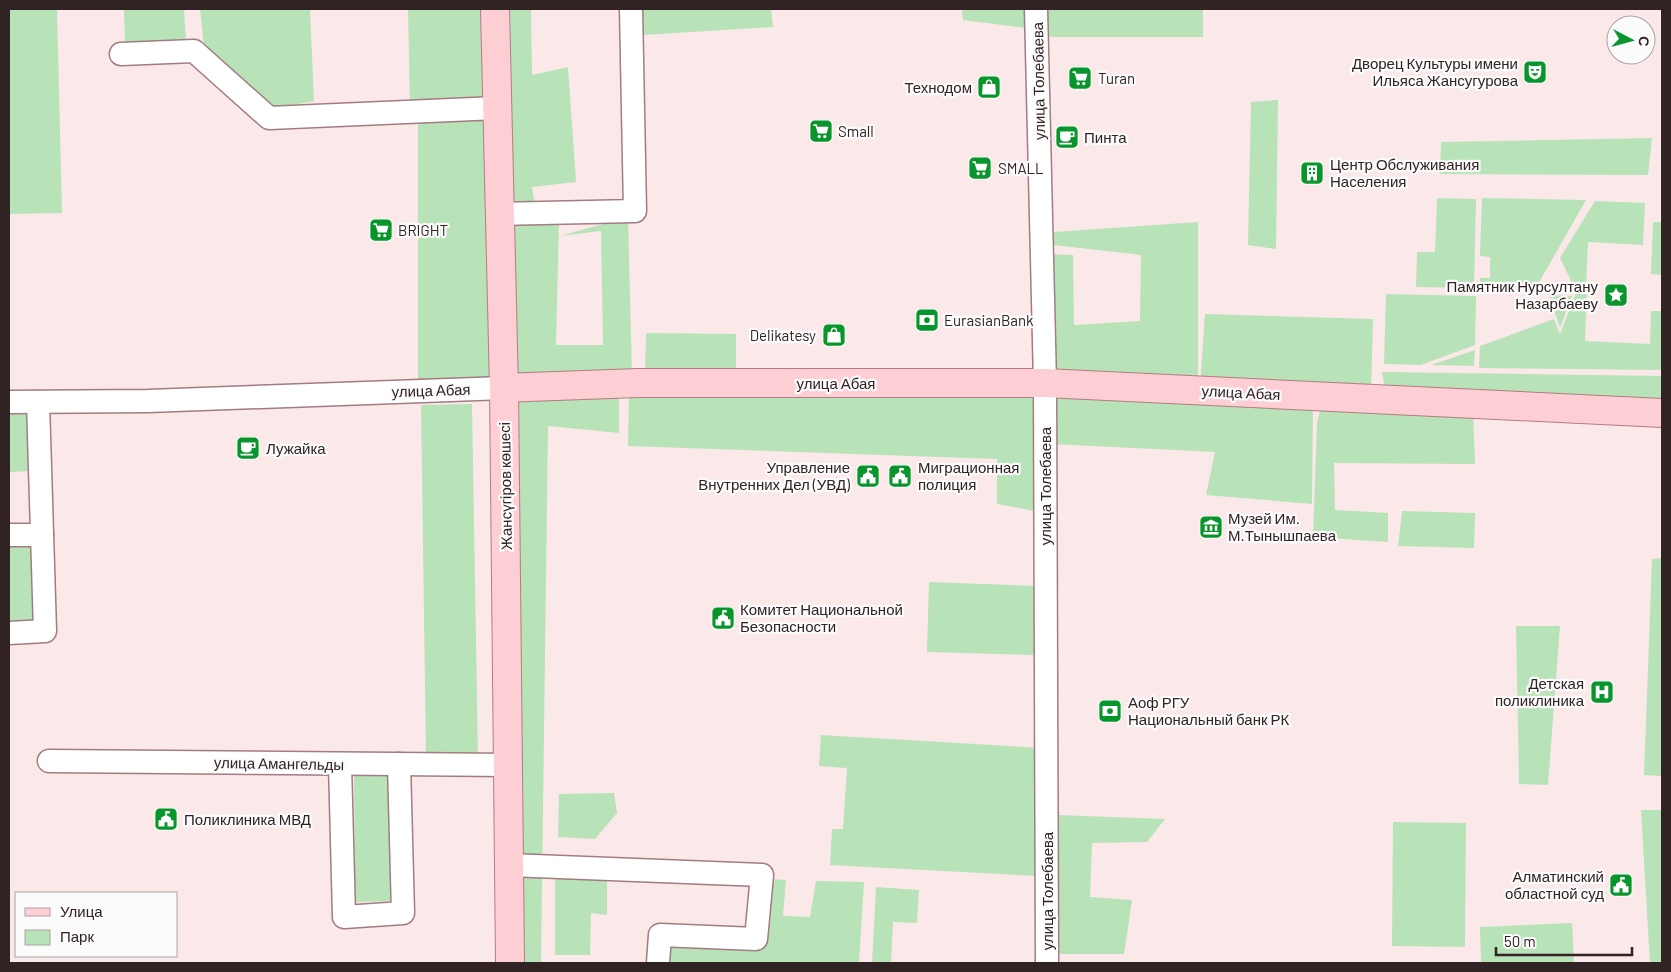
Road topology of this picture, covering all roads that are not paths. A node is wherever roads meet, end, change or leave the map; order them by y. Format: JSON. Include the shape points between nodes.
{"nodes":[{"id":1,"x":495,"y":9,"type":"edge"},
{"id":2,"x":630,"y":9,"type":"edge"},
{"id":3,"x":1036,"y":9,"type":"edge"},
{"id":4,"x":121,"y":54,"type":"dead end"},
{"id":5,"x":498,"y":108,"type":"junction"},
{"id":6,"x":500,"y":214,"type":"junction"},
{"id":7,"x":1045,"y":383,"type":"junction"},
{"id":8,"x":504,"y":388,"type":"junction"},
{"id":9,"x":9,"y":402,"type":"edge"},
{"id":10,"x":38,"y":402,"type":"junction"},
{"id":11,"x":1662,"y":414,"type":"edge"},
{"id":12,"x":9,"y":535,"type":"edge"},
{"id":13,"x":42,"y":535,"type":"junction"},
{"id":14,"x":9,"y":634,"type":"edge"},
{"id":15,"x":49,"y":761,"type":"dead end"},
{"id":16,"x":340,"y":764,"type":"junction"},
{"id":17,"x":399,"y":764,"type":"junction"},
{"id":18,"x":508,"y":765,"type":"junction"},
{"id":19,"x":509,"y":865,"type":"junction"},
{"id":20,"x":510,"y":963,"type":"edge"},
{"id":21,"x":658,"y":963,"type":"edge"},
{"id":22,"x":1047,"y":963,"type":"edge"}],
"edges":[{"from":1,"to":5,"type":"main road","name":"Жансүгіров көшесі"},
{"from":2,"to":6,"type":"street","via":[[635,210]]},
{"from":3,"to":7,"type":"street","name":"улица Толебаева"},
{"from":4,"to":5,"type":"street","via":[[194,52],[269,118]]},
{"from":5,"to":6,"type":"main road","name":"Жансүгіров көшесі"},
{"from":6,"to":8,"type":"main road","name":"Жансүгіров көшесі"},
{"from":7,"to":8,"type":"main road","name":"улица Абая","via":[[638,383]]},
{"from":7,"to":11,"type":"main road","name":"улица Абая"},
{"from":7,"to":22,"type":"street","name":"улица Толебаева"},
{"from":8,"to":10,"type":"street","name":"улица Абая"},
{"from":8,"to":18,"type":"main road","name":"Жансүгіров көшесі"},
{"from":9,"to":10,"type":"street","name":"улица Абая"},
{"from":10,"to":13,"type":"street"},
{"from":12,"to":13,"type":"street"},
{"from":13,"to":14,"type":"street","via":[[45,631]]},
{"from":15,"to":16,"type":"street","name":"улица Амангельды"},
{"from":16,"to":17,"type":"street","name":"улица Амангельды"},
{"from":16,"to":17,"type":"street","via":[[344,917],[403,913]]},
{"from":17,"to":18,"type":"street","name":"улица Амангельды"},
{"from":18,"to":19,"type":"main road","name":"Жансүгіров көшесі"},
{"from":19,"to":20,"type":"main road","name":"Жансүгіров көшесі"},
{"from":19,"to":21,"type":"street","via":[[762,875],[756,939],[660,935]]}]}
